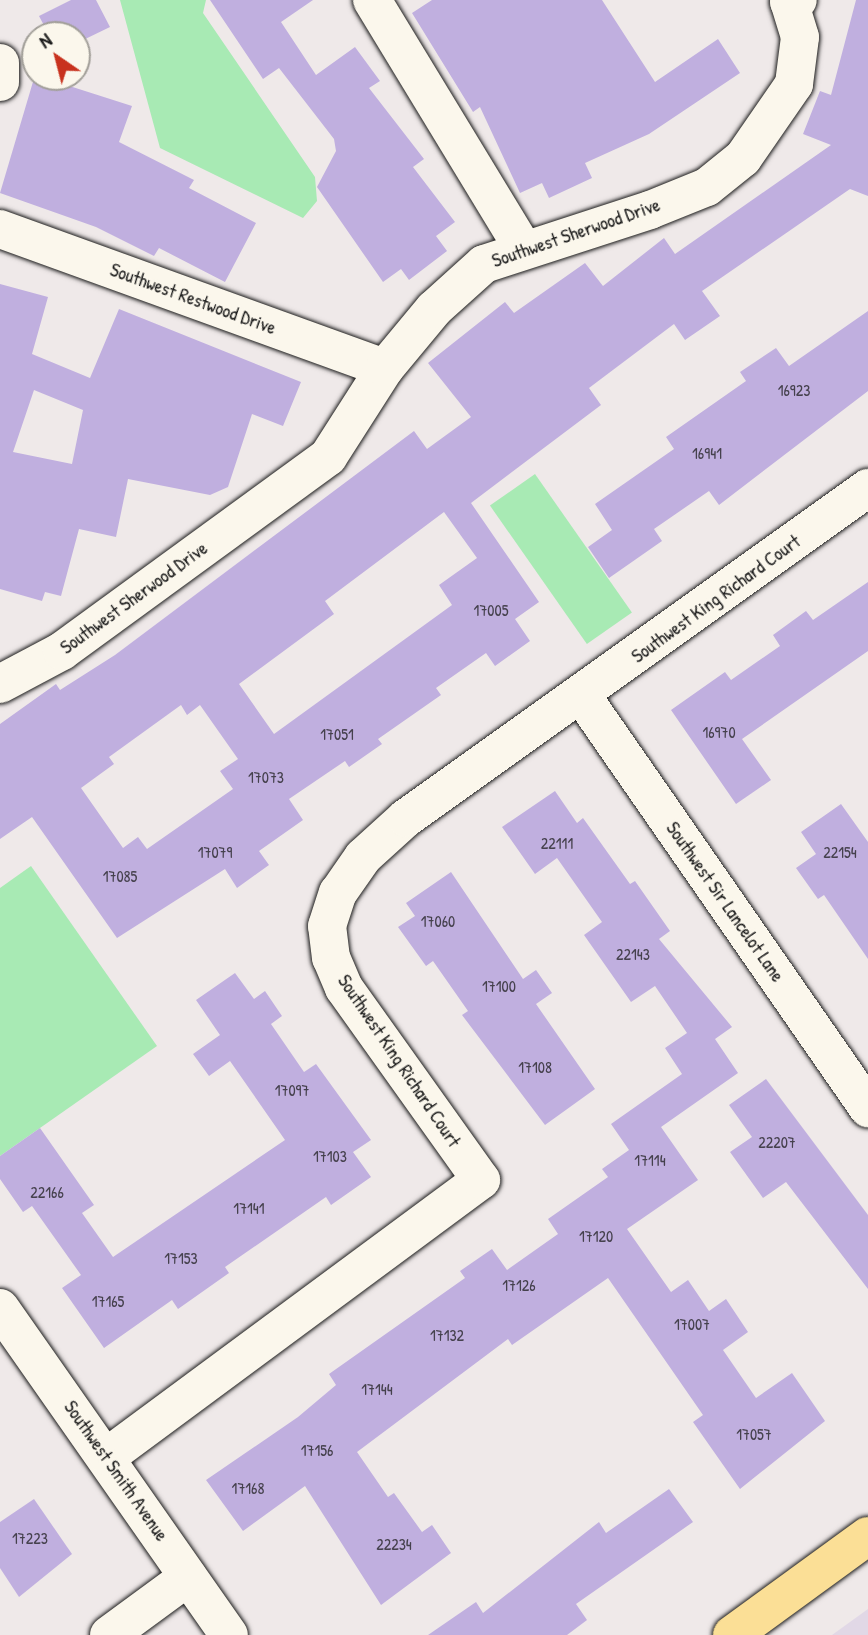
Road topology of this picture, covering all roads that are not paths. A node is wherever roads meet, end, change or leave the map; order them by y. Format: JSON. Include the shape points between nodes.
{"nodes":[{"id":1,"x":372,"y":0,"type":"edge"},
{"id":2,"x":781,"y":1,"type":"edge"},
{"id":3,"x":0,"y":63,"type":"edge"},
{"id":4,"x":0,"y":82,"type":"edge"},
{"id":5,"x":0,"y":229,"type":"edge"},
{"id":6,"x":523,"y":248,"type":"junction"},
{"id":7,"x":385,"y":368,"type":"junction"},
{"id":8,"x":868,"y":488,"type":"edge"},
{"id":9,"x":0,"y":684,"type":"edge"},
{"id":10,"x":582,"y":696,"type":"junction"},
{"id":11,"x":868,"y":1108,"type":"edge"},
{"id":12,"x":0,"y":1308,"type":"edge"},
{"id":13,"x":108,"y":1456,"type":"junction"},
{"id":14,"x":868,"y":1536,"type":"edge"},
{"id":15,"x":188,"y":1577,"type":"junction"},
{"id":16,"x":109,"y":1635,"type":"edge"},
{"id":17,"x":229,"y":1635,"type":"edge"},
{"id":18,"x":732,"y":1635,"type":"edge"}],
"edges":[{"from":1,"to":6,"type":"street"},
{"from":2,"to":6,"type":"street","name":"Southwest Sherwood Drive","via":[[800,37],[794,84],[743,158],[706,187],[650,211]]},
{"from":3,"to":4,"type":"street"},
{"from":5,"to":7,"type":"street","name":"Southwest Restwood Drive"},
{"from":6,"to":7,"type":"street","name":"Southwest Sherwood Drive","via":[[484,264],[456,287]]},
{"from":7,"to":9,"type":"street","name":"Southwest Sherwood Drive","via":[[328,457],[62,651]]},
{"from":8,"to":10,"type":"street","name":"Southwest King Richard Court"},
{"from":10,"to":11,"type":"street","name":"Southwest Sir Lancelot Lane"},
{"from":10,"to":13,"type":"street","name":"Southwest King Richard Court","via":[[406,818],[363,856],[338,893],[327,926],[344,988],[481,1180]]},
{"from":12,"to":13,"type":"street","name":"Southwest Smith Avenue"},
{"from":13,"to":15,"type":"street","name":"Southwest Smith Avenue"},
{"from":14,"to":18,"type":"main road"},
{"from":15,"to":16,"type":"street"},
{"from":15,"to":17,"type":"street","name":"Southwest Smith Avenue"}]}
